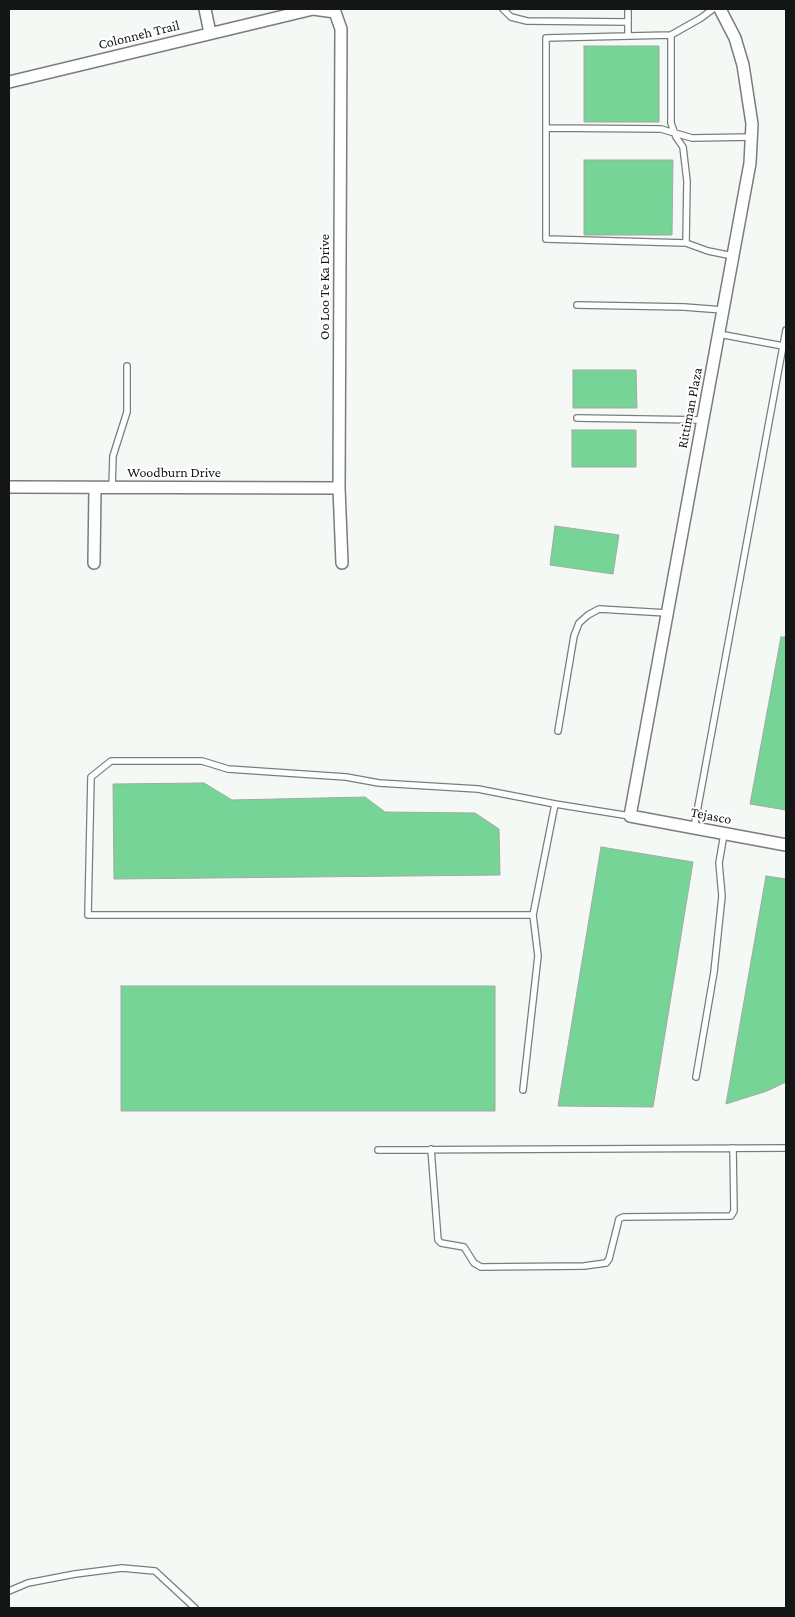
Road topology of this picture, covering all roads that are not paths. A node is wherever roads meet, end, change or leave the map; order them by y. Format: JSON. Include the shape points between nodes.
{"nodes":[{"id":1,"x":205,"y":9,"type":"edge"},
{"id":2,"x":503,"y":9,"type":"edge"},
{"id":3,"x":628,"y":9,"type":"edge"},
{"id":4,"x":713,"y":9,"type":"edge"},
{"id":5,"x":720,"y":9,"type":"edge"},
{"id":6,"x":335,"y":12,"type":"joint"},
{"id":7,"x":628,"y":22,"type":"junction"},
{"id":8,"x":210,"y":33,"type":"junction"},
{"id":9,"x":672,"y":35,"type":"junction"},
{"id":10,"x":628,"y":36,"type":"junction"},
{"id":11,"x":9,"y":82,"type":"edge"},
{"id":12,"x":546,"y":128,"type":"junction"},
{"id":13,"x":675,"y":134,"type":"junction"},
{"id":14,"x":752,"y":137,"type":"junction"},
{"id":15,"x":686,"y":243,"type":"junction"},
{"id":16,"x":734,"y":257,"type":"junction"},
{"id":17,"x":577,"y":306,"type":"dead end"},
{"id":18,"x":723,"y":310,"type":"junction"},
{"id":19,"x":786,"y":330,"type":"edge"},
{"id":20,"x":719,"y":334,"type":"junction"},
{"id":21,"x":783,"y":346,"type":"junction"},
{"id":22,"x":127,"y":366,"type":"dead end"},
{"id":23,"x":577,"y":418,"type":"dead end"},
{"id":24,"x":702,"y":420,"type":"junction"},
{"id":25,"x":9,"y":487,"type":"edge"},
{"id":26,"x":95,"y":488,"type":"junction"},
{"id":27,"x":112,"y":488,"type":"junction"},
{"id":28,"x":339,"y":488,"type":"junction"},
{"id":29,"x":94,"y":563,"type":"dead end"},
{"id":30,"x":342,"y":563,"type":"dead end"},
{"id":31,"x":667,"y":613,"type":"junction"},
{"id":32,"x":558,"y":731,"type":"dead end"},
{"id":33,"x":555,"y":804,"type":"junction"},
{"id":34,"x":630,"y":816,"type":"junction"},
{"id":35,"x":694,"y":828,"type":"junction"},
{"id":36,"x":724,"y":834,"type":"junction"},
{"id":37,"x":786,"y":845,"type":"edge"},
{"id":38,"x":534,"y":915,"type":"junction"},
{"id":39,"x":696,"y":1077,"type":"dead end"},
{"id":40,"x":523,"y":1090,"type":"dead end"},
{"id":41,"x":733,"y":1148,"type":"junction"},
{"id":42,"x":786,"y":1148,"type":"edge"},
{"id":43,"x":431,"y":1149,"type":"junction"},
{"id":44,"x":378,"y":1150,"type":"dead end"},
{"id":45,"x":9,"y":1591,"type":"edge"},
{"id":46,"x":195,"y":1608,"type":"edge"}],
"edges":[{"from":1,"to":8,"type":"street"},
{"from":2,"to":7,"type":"lane","via":[[511,17],[527,21]]},
{"from":3,"to":7,"type":"lane"},
{"from":4,"to":9,"type":"lane"},
{"from":5,"to":14,"type":"street","name":"Rittiman Plaza","via":[[735,38],[743,65]]},
{"from":6,"to":8,"type":"street","name":"Colonneh Trail","via":[[313,9]]},
{"from":6,"to":28,"type":"street","name":"Oo Loo Te Ka Drive","via":[[341,29]]},
{"from":7,"to":10,"type":"lane"},
{"from":8,"to":11,"type":"street","name":"Colonneh Trail"},
{"from":9,"to":10,"type":"lane"},
{"from":9,"to":13,"type":"lane","via":[[671,123]]},
{"from":10,"to":12,"type":"lane","via":[[546,38]]},
{"from":12,"to":13,"type":"lane","via":[[661,129]]},
{"from":12,"to":15,"type":"lane","via":[[546,239]]},
{"from":13,"to":14,"type":"lane","via":[[692,138]]},
{"from":13,"to":15,"type":"lane","via":[[683,147],[687,181]]},
{"from":14,"to":16,"type":"street","name":"Rittiman Plaza"},
{"from":15,"to":16,"type":"lane"},
{"from":16,"to":18,"type":"street","name":"Rittiman Plaza"},
{"from":17,"to":18,"type":"lane"},
{"from":18,"to":20,"type":"street","name":"Rittiman Plaza"},
{"from":19,"to":21,"type":"lane"},
{"from":20,"to":21,"type":"lane"},
{"from":20,"to":24,"type":"street","name":"Rittiman Plaza"},
{"from":21,"to":35,"type":"lane"},
{"from":22,"to":27,"type":"lane","via":[[127,412],[113,456]]},
{"from":23,"to":24,"type":"lane"},
{"from":24,"to":31,"type":"street","name":"Rittiman Plaza"},
{"from":25,"to":26,"type":"street","name":"Woodburn Drive"},
{"from":26,"to":27,"type":"street","name":"Woodburn Drive"},
{"from":26,"to":29,"type":"street"},
{"from":27,"to":28,"type":"street","name":"Woodburn Drive"},
{"from":28,"to":30,"type":"street","name":"Oo Loo Te Ka Drive"},
{"from":31,"to":32,"type":"lane","via":[[599,609],[579,623]]},
{"from":31,"to":34,"type":"street","name":"Rittiman Plaza"},
{"from":33,"to":34,"type":"lane"},
{"from":33,"to":38,"type":"lane"},
{"from":33,"to":38,"type":"lane","via":[[478,789],[228,770],[202,761],[111,761],[91,777],[88,915]]},
{"from":34,"to":35,"type":"street","name":"Tejasco"},
{"from":35,"to":36,"type":"street","name":"Tejasco"},
{"from":36,"to":37,"type":"street","name":"Tejasco"},
{"from":36,"to":39,"type":"lane","via":[[719,863],[722,896],[714,972]]},
{"from":38,"to":40,"type":"lane","via":[[538,956]]},
{"from":41,"to":42,"type":"lane"},
{"from":41,"to":43,"type":"lane"},
{"from":41,"to":43,"type":"lane","via":[[732,1216],[622,1217],[618,1219],[606,1263],[490,1267],[474,1263],[464,1247],[438,1240]]},
{"from":43,"to":44,"type":"lane"},
{"from":45,"to":46,"type":"lane","via":[[75,1574],[122,1568],[155,1571]]}]}
